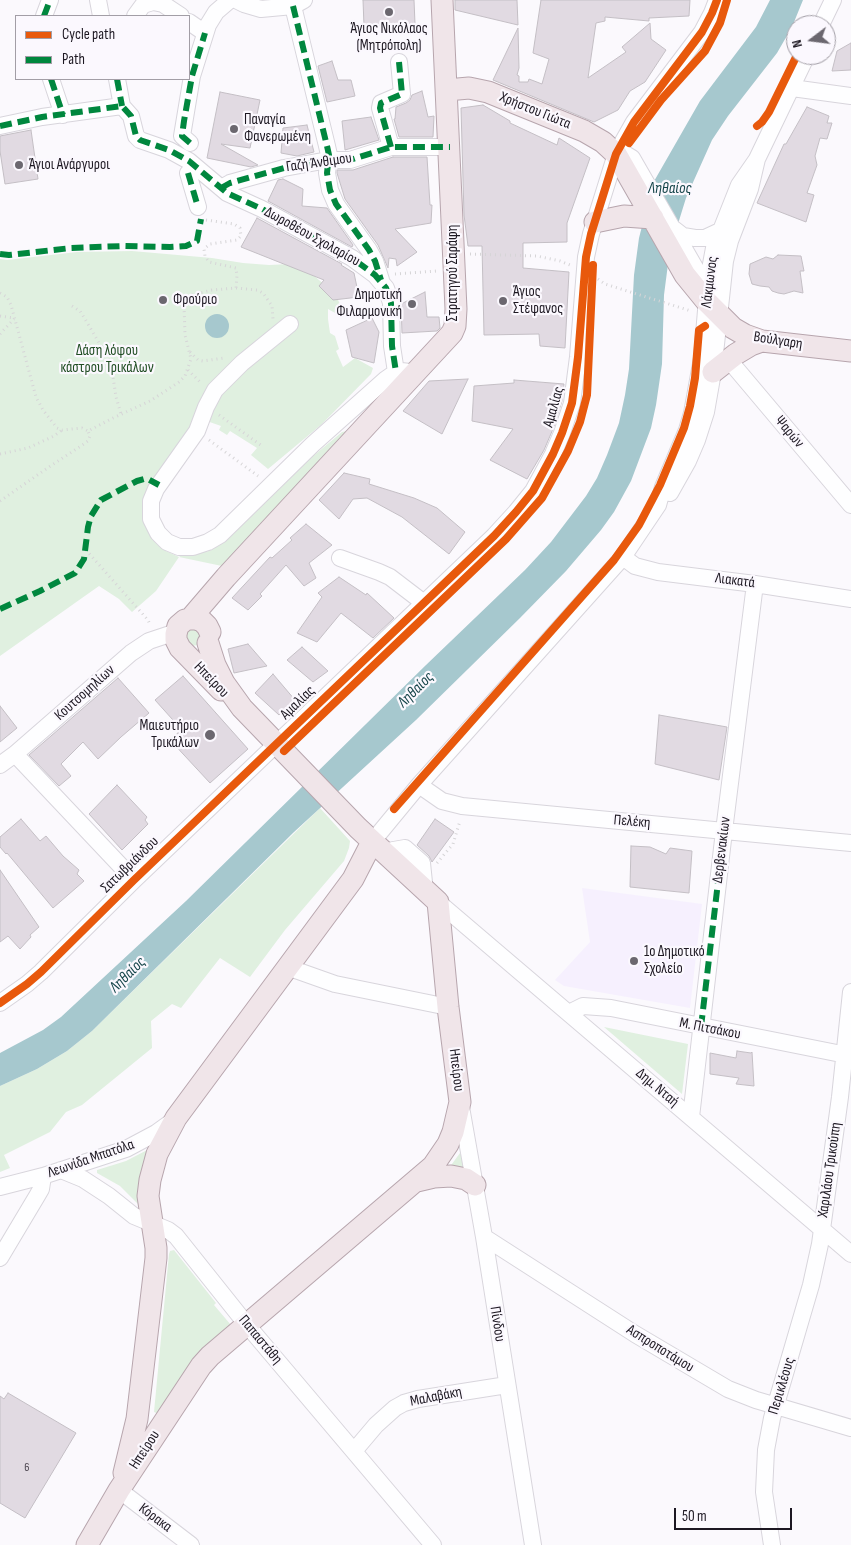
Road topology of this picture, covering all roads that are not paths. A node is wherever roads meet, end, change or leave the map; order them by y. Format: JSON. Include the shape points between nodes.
{"nodes":[{"id":1,"x":50,"y":0,"type":"edge"},
{"id":2,"x":98,"y":0,"type":"edge"},
{"id":3,"x":230,"y":0,"type":"edge"},
{"id":4,"x":236,"y":0,"type":"edge"},
{"id":5,"x":442,"y":0,"type":"edge"},
{"id":6,"x":717,"y":0,"type":"edge"},
{"id":7,"x":832,"y":0,"type":"edge"},
{"id":8,"x":299,"y":3,"type":"edge"},
{"id":9,"x":44,"y":15,"type":"edge"},
{"id":10,"x":101,"y":15,"type":"edge"},
{"id":11,"x":136,"y":15,"type":"edge"},
{"id":12,"x":180,"y":15,"type":"edge"},
{"id":13,"x":825,"y":15,"type":"edge"},
{"id":14,"x":190,"y":23,"type":"edge"},
{"id":15,"x":205,"y":33,"type":"junction"},
{"id":16,"x":399,"y":62,"type":"dead end"},
{"id":17,"x":802,"y":65,"type":"edge"},
{"id":18,"x":51,"y":80,"type":"edge"},
{"id":19,"x":117,"y":80,"type":"edge"},
{"id":20,"x":792,"y":88,"type":"junction"},
{"id":21,"x":447,"y":90,"type":"junction"},
{"id":22,"x":851,"y":96,"type":"edge"},
{"id":23,"x":122,"y":106,"type":"junction"},
{"id":24,"x":63,"y":114,"type":"junction"},
{"id":25,"x":0,"y":126,"type":"edge"},
{"id":26,"x":190,"y":143,"type":"dead end"},
{"id":27,"x":391,"y":147,"type":"junction"},
{"id":28,"x":450,"y":147,"type":"junction"},
{"id":29,"x":616,"y":154,"type":"junction"},
{"id":30,"x":758,"y":159,"type":"junction"},
{"id":31,"x":328,"y":160,"type":"junction"},
{"id":32,"x":188,"y":167,"type":"junction"},
{"id":33,"x":634,"y":172,"type":"junction"},
{"id":34,"x":221,"y":188,"type":"junction"},
{"id":35,"x":198,"y":207,"type":"road end"},
{"id":36,"x":653,"y":218,"type":"junction"},
{"id":37,"x":595,"y":222,"type":"junction"},
{"id":38,"x":673,"y":228,"type":"junction"},
{"id":39,"x":712,"y":235,"type":"junction"},
{"id":40,"x":381,"y":280,"type":"junction"},
{"id":41,"x":702,"y":298,"type":"junction"},
{"id":42,"x":290,"y":324,"type":"dead end"},
{"id":43,"x":762,"y":341,"type":"junction"},
{"id":44,"x":851,"y":352,"type":"edge"},
{"id":45,"x":721,"y":366,"type":"junction"},
{"id":46,"x":405,"y":374,"type":"junction"},
{"id":47,"x":658,"y":505,"type":"junction"},
{"id":48,"x":851,"y":505,"type":"edge"},
{"id":49,"x":623,"y":557,"type":"junction"},
{"id":50,"x":340,"y":558,"type":"dead end"},
{"id":51,"x":226,"y":577,"type":"junction"},
{"id":52,"x":755,"y":584,"type":"junction"},
{"id":53,"x":851,"y":599,"type":"edge"},
{"id":54,"x":424,"y":602,"type":"junction"},
{"id":55,"x":176,"y":634,"type":"junction"},
{"id":56,"x":209,"y":638,"type":"junction"},
{"id":57,"x":242,"y":708,"type":"junction"},
{"id":58,"x":282,"y":749,"type":"junction"},
{"id":59,"x":16,"y":754,"type":"junction"},
{"id":60,"x":0,"y":765,"type":"edge"},
{"id":61,"x":419,"y":786,"type":"junction"},
{"id":62,"x":724,"y":831,"type":"junction"},
{"id":63,"x":370,"y":841,"type":"junction"},
{"id":64,"x":851,"y":843,"type":"edge"},
{"id":65,"x":134,"y":880,"type":"junction"},
{"id":66,"x":432,"y":897,"type":"junction"},
{"id":67,"x":464,"y":923,"type":"junction"},
{"id":68,"x":440,"y":934,"type":"junction"},
{"id":69,"x":287,"y":967,"type":"junction"},
{"id":70,"x":851,"y":992,"type":"edge"},
{"id":71,"x":0,"y":1003,"type":"edge"},
{"id":72,"x":448,"y":1007,"type":"junction"},
{"id":73,"x":569,"y":1013,"type":"junction"},
{"id":74,"x":701,"y":1027,"type":"junction"},
{"id":75,"x":848,"y":1056,"type":"edge"},
{"id":76,"x":460,"y":1102,"type":"junction"},
{"id":77,"x":691,"y":1116,"type":"junction"},
{"id":78,"x":176,"y":1118,"type":"junction"},
{"id":79,"x":61,"y":1170,"type":"junction"},
{"id":80,"x":43,"y":1176,"type":"junction"},
{"id":81,"x":415,"y":1182,"type":"junction"},
{"id":82,"x":474,"y":1185,"type":"junction"},
{"id":83,"x":0,"y":1187,"type":"edge"},
{"id":84,"x":153,"y":1224,"type":"junction"},
{"id":85,"x":822,"y":1229,"type":"junction"},
{"id":86,"x":484,"y":1237,"type":"junction"},
{"id":87,"x":851,"y":1254,"type":"edge"},
{"id":88,"x":0,"y":1258,"type":"edge"},
{"id":89,"x":247,"y":1325,"type":"junction"},
{"id":90,"x":507,"y":1385,"type":"junction"},
{"id":91,"x":776,"y":1405,"type":"junction"},
{"id":92,"x":851,"y":1428,"type":"edge"},
{"id":93,"x":354,"y":1450,"type":"junction"},
{"id":94,"x":120,"y":1490,"type":"junction"},
{"id":95,"x":87,"y":1545,"type":"edge"},
{"id":96,"x":192,"y":1545,"type":"edge"},
{"id":97,"x":433,"y":1545,"type":"edge"},
{"id":98,"x":533,"y":1545,"type":"edge"},
{"id":99,"x":772,"y":1545,"type":"edge"}],
"edges":[{"from":1,"to":9,"type":"street"},
{"from":2,"to":10,"type":"street"},
{"from":3,"to":15,"type":"street","via":[[216,12]]},
{"from":4,"to":8,"type":"street","via":[[261,9]]},
{"from":5,"to":21,"type":"main road","name":"Στρατηγού Σαράφη"},
{"from":6,"to":29,"type":"street","name":"Αμαλίας","via":[[702,32],[634,122]]},
{"from":7,"to":13,"type":"street"},
{"from":8,"to":31,"type":"street","via":[[328,146]]},
{"from":11,"to":12,"type":"street","via":[[142,6],[152,2],[163,4]]},
{"from":14,"to":15,"type":"street"},
{"from":15,"to":26,"type":"street","via":[[192,76],[184,121],[182,136]]},
{"from":16,"to":27,"type":"street","via":[[402,94],[381,103],[380,108]]},
{"from":17,"to":20,"type":"street"},
{"from":18,"to":24,"type":"street"},
{"from":19,"to":23,"type":"street","name":"Δωροθέου Σχολαρίου"},
{"from":20,"to":22,"type":"street"},
{"from":20,"to":30,"type":"street"},
{"from":21,"to":28,"type":"main road","name":"Στρατηγού Σαράφη"},
{"from":21,"to":29,"type":"main road","name":"Χρήστου Γιώτα","via":[[468,88],[488,92],[584,131]]},
{"from":23,"to":24,"type":"street"},
{"from":23,"to":32,"type":"street","name":"Δωροθέου Σχολαρίου","via":[[131,116],[140,140],[170,150]]},
{"from":24,"to":25,"type":"street"},
{"from":27,"to":28,"type":"street","name":"Γαζή Άνθιμου"},
{"from":27,"to":31,"type":"street","name":"Γαζή Άνθιμου","via":[[350,160]]},
{"from":28,"to":46,"type":"main road","name":"Στρατηγού Σαράφη","via":[[455,326],[452,333]]},
{"from":29,"to":33,"type":"main road","name":"Βούλγαρη"},
{"from":29,"to":37,"type":"street","name":"Αμαλίας"},
{"from":30,"to":39,"type":"street","name":"Λάκμωνος","via":[[739,185]]},
{"from":30,"to":41,"type":"street","via":[[726,253]]},
{"from":31,"to":34,"type":"street","name":"Γαζή Άνθιμου","via":[[247,177]]},
{"from":31,"to":40,"type":"street","via":[[327,178],[333,198],[375,260]]},
{"from":32,"to":34,"type":"street","name":"Δωροθέου Σχολαρίου"},
{"from":32,"to":35,"type":"street"},
{"from":33,"to":36,"type":"main road","name":"Βούλγαρη"},
{"from":33,"to":38,"type":"street"},
{"from":34,"to":40,"type":"street","name":"Δωροθέου Σχολαρίου","via":[[352,258]]},
{"from":36,"to":37,"type":"main road","via":[[616,217]]},
{"from":36,"to":41,"type":"main road","name":"Βούλγαρη","via":[[683,272]]},
{"from":37,"to":54,"type":"street","name":"Αμαλίας","via":[[589,243],[590,277],[574,392],[553,454],[533,491],[516,512]]},
{"from":38,"to":39,"type":"street","via":[[686,237]]},
{"from":38,"to":41,"type":"street"},
{"from":39,"to":41,"type":"street","name":"Λάκμωνος","via":[[711,266]]},
{"from":40,"to":46,"type":"street","name":"Δωροθέου Σχολαρίου","via":[[391,303],[392,346]]},
{"from":41,"to":43,"type":"main road","name":"Βούλγαρη","via":[[729,325]]},
{"from":41,"to":45,"type":"street"},
{"from":41,"to":47,"type":"street","name":"Λάκμωνος","via":[[698,382],[692,413]]},
{"from":42,"to":46,"type":"street","via":[[221,383],[208,402],[196,430],[156,489],[150,511],[153,524],[167,542],[188,547],[213,539],[386,378]]},
{"from":43,"to":44,"type":"main road","name":"Βούλγαρη"},
{"from":43,"to":45,"type":"main road"},
{"from":45,"to":47,"type":"street","via":[[697,440],[669,494]]},
{"from":45,"to":48,"type":"street","name":"Ψαρών"},
{"from":46,"to":51,"type":"main road","name":"Στρατηγού Σαράφη"},
{"from":47,"to":49,"type":"street","name":"Λάκμωνος"},
{"from":49,"to":52,"type":"street","name":"Λιακατά","via":[[635,566],[658,572]]},
{"from":49,"to":61,"type":"street","name":"Λάκμωνος"},
{"from":50,"to":54,"type":"street","via":[[379,572]]},
{"from":51,"to":55,"type":"main road"},
{"from":51,"to":56,"type":"main road","via":[[212,602]]},
{"from":52,"to":53,"type":"street","name":"Λιακατά"},
{"from":52,"to":62,"type":"street","name":"Δερβενακίων"},
{"from":54,"to":58,"type":"street","name":"Αμαλίας"},
{"from":55,"to":56,"type":"main road","via":[[196,619],[207,626]]},
{"from":55,"to":56,"type":"main road","via":[[189,653],[204,649]]},
{"from":55,"to":57,"type":"main road","name":"Ηπείρου","via":[[226,695]]},
{"from":55,"to":59,"type":"street","name":"Κουτσομηλίων","via":[[140,647],[121,661]]},
{"from":56,"to":57,"type":"main road","name":"Ηπείρου","via":[[215,665]]},
{"from":57,"to":58,"type":"main road","name":"Ηπείρου"},
{"from":58,"to":63,"type":"main road","name":"Ηπείρου"},
{"from":58,"to":65,"type":"street","name":"Σατωβριάνδου"},
{"from":59,"to":60,"type":"street","name":"Κουτσομηλίων"},
{"from":59,"to":65,"type":"street"},
{"from":61,"to":62,"type":"street","name":"Πελέκη","via":[[442,801],[462,806]]},
{"from":61,"to":63,"type":"street","name":"Λάκμωνος"},
{"from":62,"to":64,"type":"street","name":"Πελέκη"},
{"from":62,"to":74,"type":"street","name":"Δερβενακίων"},
{"from":63,"to":66,"type":"main road","name":"Ηπείρου"},
{"from":63,"to":69,"type":"main road","name":"Ηπείρου","via":[[353,879]]},
{"from":65,"to":71,"type":"street","name":"Σατωβριάνδου","via":[[41,972]]},
{"from":66,"to":67,"type":"street","name":"Δημ. Νταή"},
{"from":66,"to":68,"type":"main road","name":"Ηπείρου"},
{"from":67,"to":68,"type":"street","via":[[452,925]]},
{"from":67,"to":73,"type":"street","name":"Δημ. Νταή"},
{"from":68,"to":72,"type":"main road","name":"Ηπείρου"},
{"from":69,"to":72,"type":"street","via":[[335,984]]},
{"from":69,"to":78,"type":"main road","name":"Ηπείρου"},
{"from":70,"to":75,"type":"street","name":"Χαριλάου Τρικούπη"},
{"from":72,"to":76,"type":"main road","name":"Ηπείρου"},
{"from":73,"to":74,"type":"street","name":"Μ. Πιτσάκου","via":[[583,1006],[605,1007]]},
{"from":73,"to":77,"type":"street","name":"Δημ. Νταή"},
{"from":74,"to":75,"type":"street","name":"Μ. Πιτσάκου"},
{"from":74,"to":77,"type":"street","name":"Δερβενακίων"},
{"from":75,"to":85,"type":"street","name":"Χαριλάου Τρικούπη"},
{"from":76,"to":81,"type":"main road","name":"Ηπείρου","via":[[444,1152]]},
{"from":76,"to":82,"type":"street","name":"Πίνδου"},
{"from":77,"to":85,"type":"street","name":"Δημ. Νταή"},
{"from":78,"to":79,"type":"street","name":"Λεωνίδα Μπατόλα","via":[[135,1145]]},
{"from":78,"to":84,"type":"main road","name":"Ηπείρου","via":[[160,1148],[150,1180],[148,1196]]},
{"from":79,"to":80,"type":"street","name":"Λεωνίδα Μπατόλα"},
{"from":79,"to":84,"type":"street","name":"Παπαστάθη","via":[[93,1184],[134,1216]]},
{"from":80,"to":83,"type":"street","name":"Λεωνίδα Μπατόλα"},
{"from":80,"to":88,"type":"street","via":[[41,1189]]},
{"from":81,"to":82,"type":"main road","via":[[451,1176],[466,1179]]},
{"from":81,"to":89,"type":"main road","name":"Ηπείρου"},
{"from":82,"to":86,"type":"street","name":"Πίνδου"},
{"from":84,"to":89,"type":"street","name":"Παπαστάθη","via":[[168,1230],[181,1241]]},
{"from":84,"to":94,"type":"main road","name":"Ηπείρου","via":[[156,1258],[137,1419]]},
{"from":85,"to":87,"type":"street","name":"Δημ. Νταή"},
{"from":85,"to":91,"type":"street","name":"Περικλέους","via":[[811,1284]]},
{"from":86,"to":90,"type":"street","name":"Πίνδου"},
{"from":86,"to":91,"type":"street","name":"Ασπροποτάμου","via":[[702,1375],[728,1389]]},
{"from":89,"to":93,"type":"street","name":"Παπαστάθη"},
{"from":89,"to":94,"type":"main road","name":"Ηπείρου","via":[[210,1356],[192,1377]]},
{"from":90,"to":93,"type":"street","name":"Μαλαβάκη","via":[[404,1403],[376,1425]]},
{"from":90,"to":98,"type":"street","name":"Πίνδου"},
{"from":91,"to":92,"type":"street","name":"Ασπροποτάμου"},
{"from":91,"to":99,"type":"street","name":"Περικλέους","via":[[764,1465],[765,1504]]},
{"from":93,"to":97,"type":"street","name":"Παπαστάθη"},
{"from":94,"to":95,"type":"main road"},
{"from":94,"to":96,"type":"street","name":"Κόρακα"}]}
